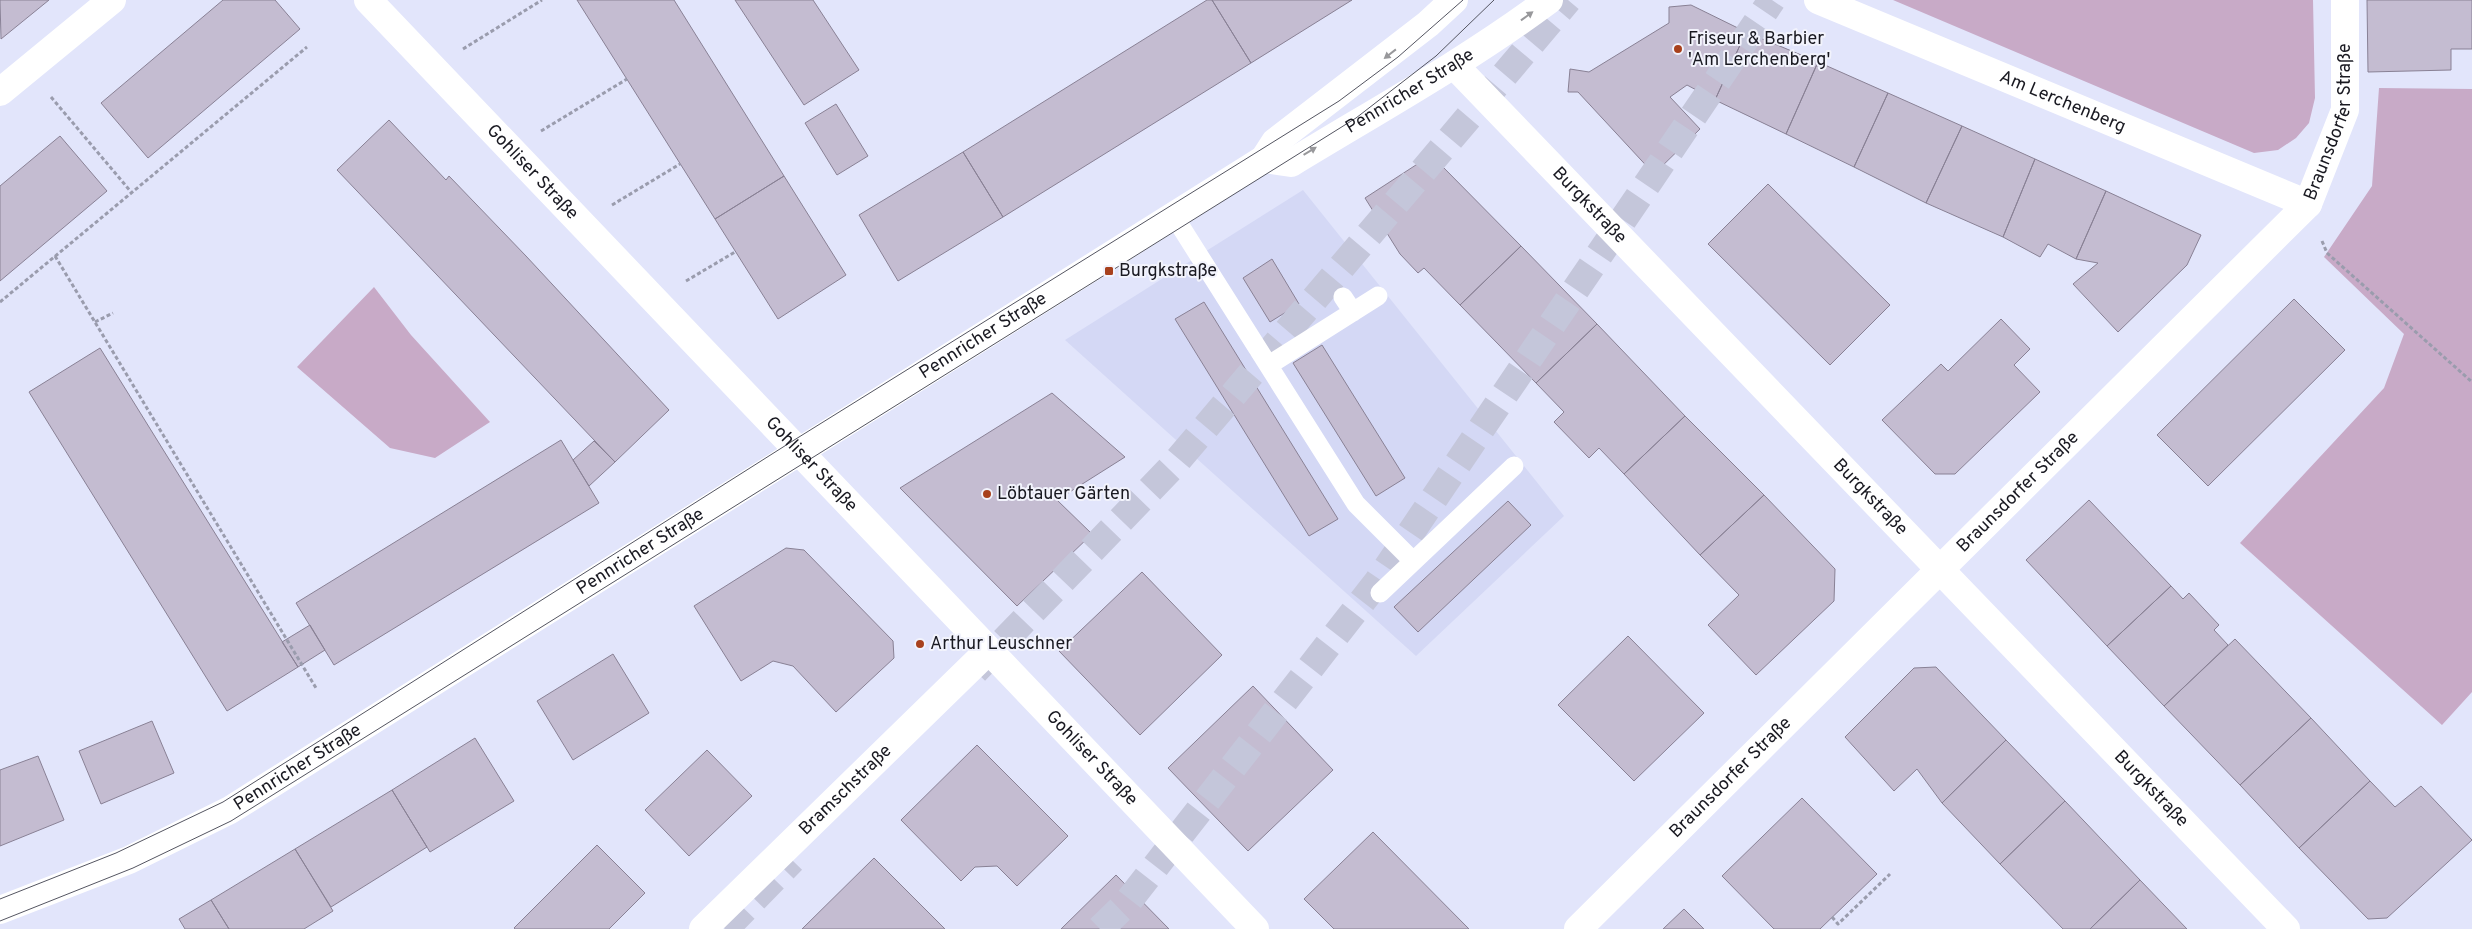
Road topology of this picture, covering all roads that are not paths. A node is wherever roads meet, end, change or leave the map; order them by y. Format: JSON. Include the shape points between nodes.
{"nodes":[{"id":1,"x":112,"y":0,"type":"edge"},
{"id":2,"x":368,"y":0,"type":"edge"},
{"id":3,"x":1441,"y":0,"type":"edge"},
{"id":4,"x":1454,"y":0,"type":"edge"},
{"id":5,"x":1549,"y":0,"type":"edge"},
{"id":6,"x":1818,"y":0,"type":"edge"},
{"id":7,"x":2345,"y":0,"type":"edge"},
{"id":8,"x":1428,"y":24,"type":"junction"},
{"id":9,"x":1454,"y":65,"type":"junction"},
{"id":10,"x":0,"y":92,"type":"edge"},
{"id":11,"x":1264,"y":159,"type":"junction"},
{"id":12,"x":2308,"y":204,"type":"junction"},
{"id":13,"x":1174,"y":216,"type":"junction"},
{"id":14,"x":1378,"y":296,"type":"dead end"},
{"id":15,"x":1269,"y":365,"type":"junction"},
{"id":16,"x":800,"y":452,"type":"junction"},
{"id":17,"x":1514,"y":466,"type":"dead end"},
{"id":18,"x":1413,"y":561,"type":"junction"},
{"id":19,"x":1940,"y":569,"type":"junction"},
{"id":20,"x":1380,"y":593,"type":"dead end"},
{"id":21,"x":988,"y":651,"type":"junction"},
{"id":22,"x":0,"y":910,"type":"edge"},
{"id":23,"x":703,"y":929,"type":"edge"},
{"id":24,"x":1255,"y":929,"type":"edge"},
{"id":25,"x":1578,"y":929,"type":"edge"},
{"id":26,"x":2286,"y":929,"type":"edge"}],
"edges":[{"from":1,"to":10,"type":"street"},
{"from":2,"to":16,"type":"street","name":"Gohliser Straße"},
{"from":3,"to":8,"type":"street"},
{"from":4,"to":8,"type":"street","name":"Pennricher Straße"},
{"from":9,"to":5,"type":"street","name":"Pennricher Straße","one_way":true},
{"from":6,"to":12,"type":"street","name":"Am Lerchenberg"},
{"from":7,"to":12,"type":"street","name":"Braunsdorfer Straße","via":[[2345,110]]},
{"from":8,"to":11,"type":"street","name":"Pennricher Straße","one_way":true,"via":[[1275,142]]},
{"from":11,"to":9,"type":"street","name":"Pennricher Straße","one_way":true,"via":[[1290,163]]},
{"from":9,"to":19,"type":"street","name":"Burgkstraße"},
{"from":11,"to":13,"type":"street","name":"Pennricher Straße"},
{"from":12,"to":19,"type":"street","name":"Braunsdorfer Straße"},
{"from":13,"to":15,"type":"lane"},
{"from":13,"to":16,"type":"street","name":"Pennricher Straße"},
{"from":14,"to":15,"type":"lane","via":[[1348,305]]},
{"from":15,"to":18,"type":"lane","via":[[1356,504]]},
{"from":16,"to":21,"type":"street","name":"Gohliser Straße"},
{"from":16,"to":22,"type":"street","name":"Pennricher Straße","via":[[230,810],[129,860]]},
{"from":17,"to":18,"type":"lane"},
{"from":18,"to":20,"type":"lane"},
{"from":19,"to":25,"type":"street","name":"Braunsdorfer Straße"},
{"from":19,"to":26,"type":"street","name":"Burgkstraße"},
{"from":21,"to":23,"type":"street","name":"Bramschstraße"},
{"from":21,"to":24,"type":"street","name":"Gohliser Straße"}]}
